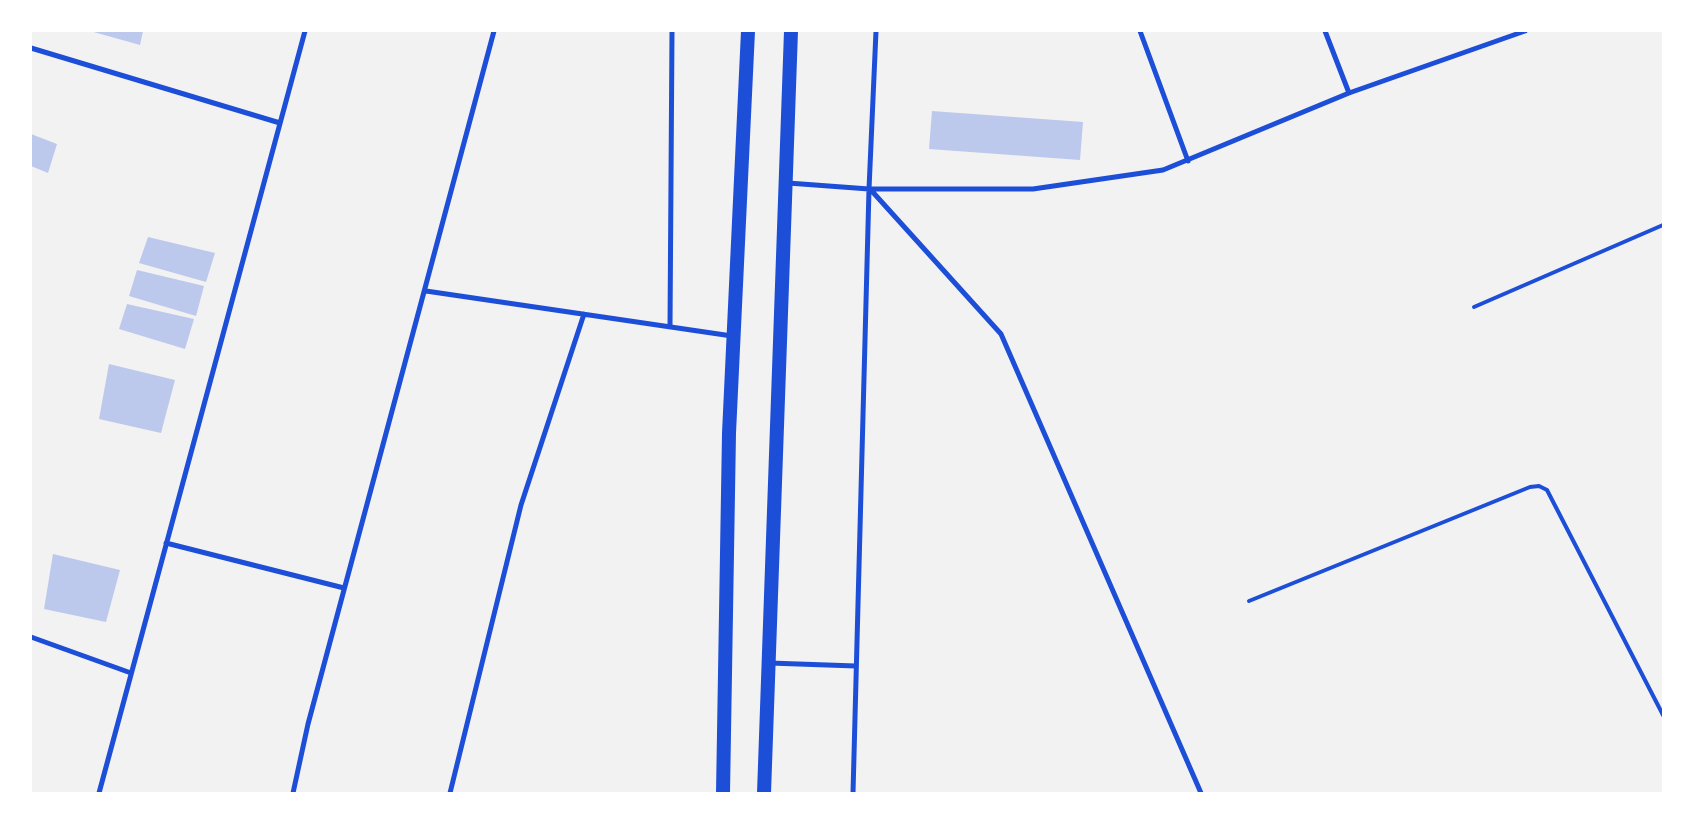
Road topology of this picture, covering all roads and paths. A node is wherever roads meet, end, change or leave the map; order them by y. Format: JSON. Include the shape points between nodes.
{"nodes":[{"id":1,"x":305,"y":31,"type":"edge"},
{"id":2,"x":494,"y":31,"type":"edge"},
{"id":3,"x":672,"y":31,"type":"edge"},
{"id":4,"x":748,"y":31,"type":"edge"},
{"id":5,"x":791,"y":31,"type":"edge"},
{"id":6,"x":876,"y":31,"type":"edge"},
{"id":7,"x":1140,"y":31,"type":"edge"},
{"id":8,"x":1325,"y":31,"type":"edge"},
{"id":9,"x":1525,"y":31,"type":"edge"},
{"id":10,"x":31,"y":48,"type":"edge"},
{"id":11,"x":1349,"y":93,"type":"junction"},
{"id":12,"x":280,"y":123,"type":"junction"},
{"id":13,"x":1188,"y":161,"type":"junction"},
{"id":14,"x":785,"y":183,"type":"junction"},
{"id":15,"x":869,"y":189,"type":"junction"},
{"id":16,"x":1663,"y":225,"type":"edge"},
{"id":17,"x":426,"y":291,"type":"junction"},
{"id":18,"x":1474,"y":307,"type":"dead end"},
{"id":19,"x":584,"y":314,"type":"junction"},
{"id":20,"x":670,"y":327,"type":"junction"},
{"id":21,"x":734,"y":336,"type":"junction"},
{"id":22,"x":166,"y":543,"type":"junction"},
{"id":23,"x":344,"y":588,"type":"junction"},
{"id":24,"x":1249,"y":600,"type":"dead end"},
{"id":25,"x":31,"y":637,"type":"edge"},
{"id":26,"x":768,"y":663,"type":"junction"},
{"id":27,"x":856,"y":666,"type":"junction"},
{"id":28,"x":131,"y":673,"type":"junction"},
{"id":29,"x":1663,"y":715,"type":"edge"},
{"id":30,"x":99,"y":793,"type":"edge"},
{"id":31,"x":292,"y":793,"type":"edge"},
{"id":32,"x":450,"y":793,"type":"edge"},
{"id":33,"x":723,"y":793,"type":"edge"},
{"id":34,"x":764,"y":793,"type":"edge"},
{"id":35,"x":853,"y":793,"type":"edge"},
{"id":36,"x":1200,"y":793,"type":"edge"}],
"edges":[{"from":1,"to":12,"type":"street"},
{"from":2,"to":17,"type":"street"},
{"from":3,"to":20,"type":"street"},
{"from":4,"to":21,"type":"highway"},
{"from":5,"to":14,"type":"highway"},
{"from":6,"to":15,"type":"street"},
{"from":7,"to":13,"type":"street"},
{"from":8,"to":11,"type":"street"},
{"from":9,"to":11,"type":"street"},
{"from":10,"to":12,"type":"street"},
{"from":11,"to":13,"type":"street"},
{"from":12,"to":22,"type":"street"},
{"from":13,"to":15,"type":"street","via":[[1163,170],[1033,189]]},
{"from":14,"to":15,"type":"street"},
{"from":14,"to":26,"type":"highway"},
{"from":15,"to":27,"type":"street"},
{"from":15,"to":36,"type":"street","via":[[1001,334]]},
{"from":16,"to":18,"type":"lane"},
{"from":17,"to":19,"type":"street"},
{"from":17,"to":23,"type":"street"},
{"from":19,"to":20,"type":"street"},
{"from":19,"to":32,"type":"street","via":[[521,505]]},
{"from":20,"to":21,"type":"street"},
{"from":21,"to":33,"type":"highway","via":[[729,433]]},
{"from":22,"to":23,"type":"street"},
{"from":22,"to":28,"type":"street"},
{"from":23,"to":31,"type":"street"},
{"from":24,"to":29,"type":"lane","via":[[1539,486],[1547,490]]},
{"from":25,"to":28,"type":"street"},
{"from":26,"to":27,"type":"street"},
{"from":26,"to":34,"type":"highway"},
{"from":27,"to":35,"type":"street"},
{"from":28,"to":30,"type":"street"}]}
